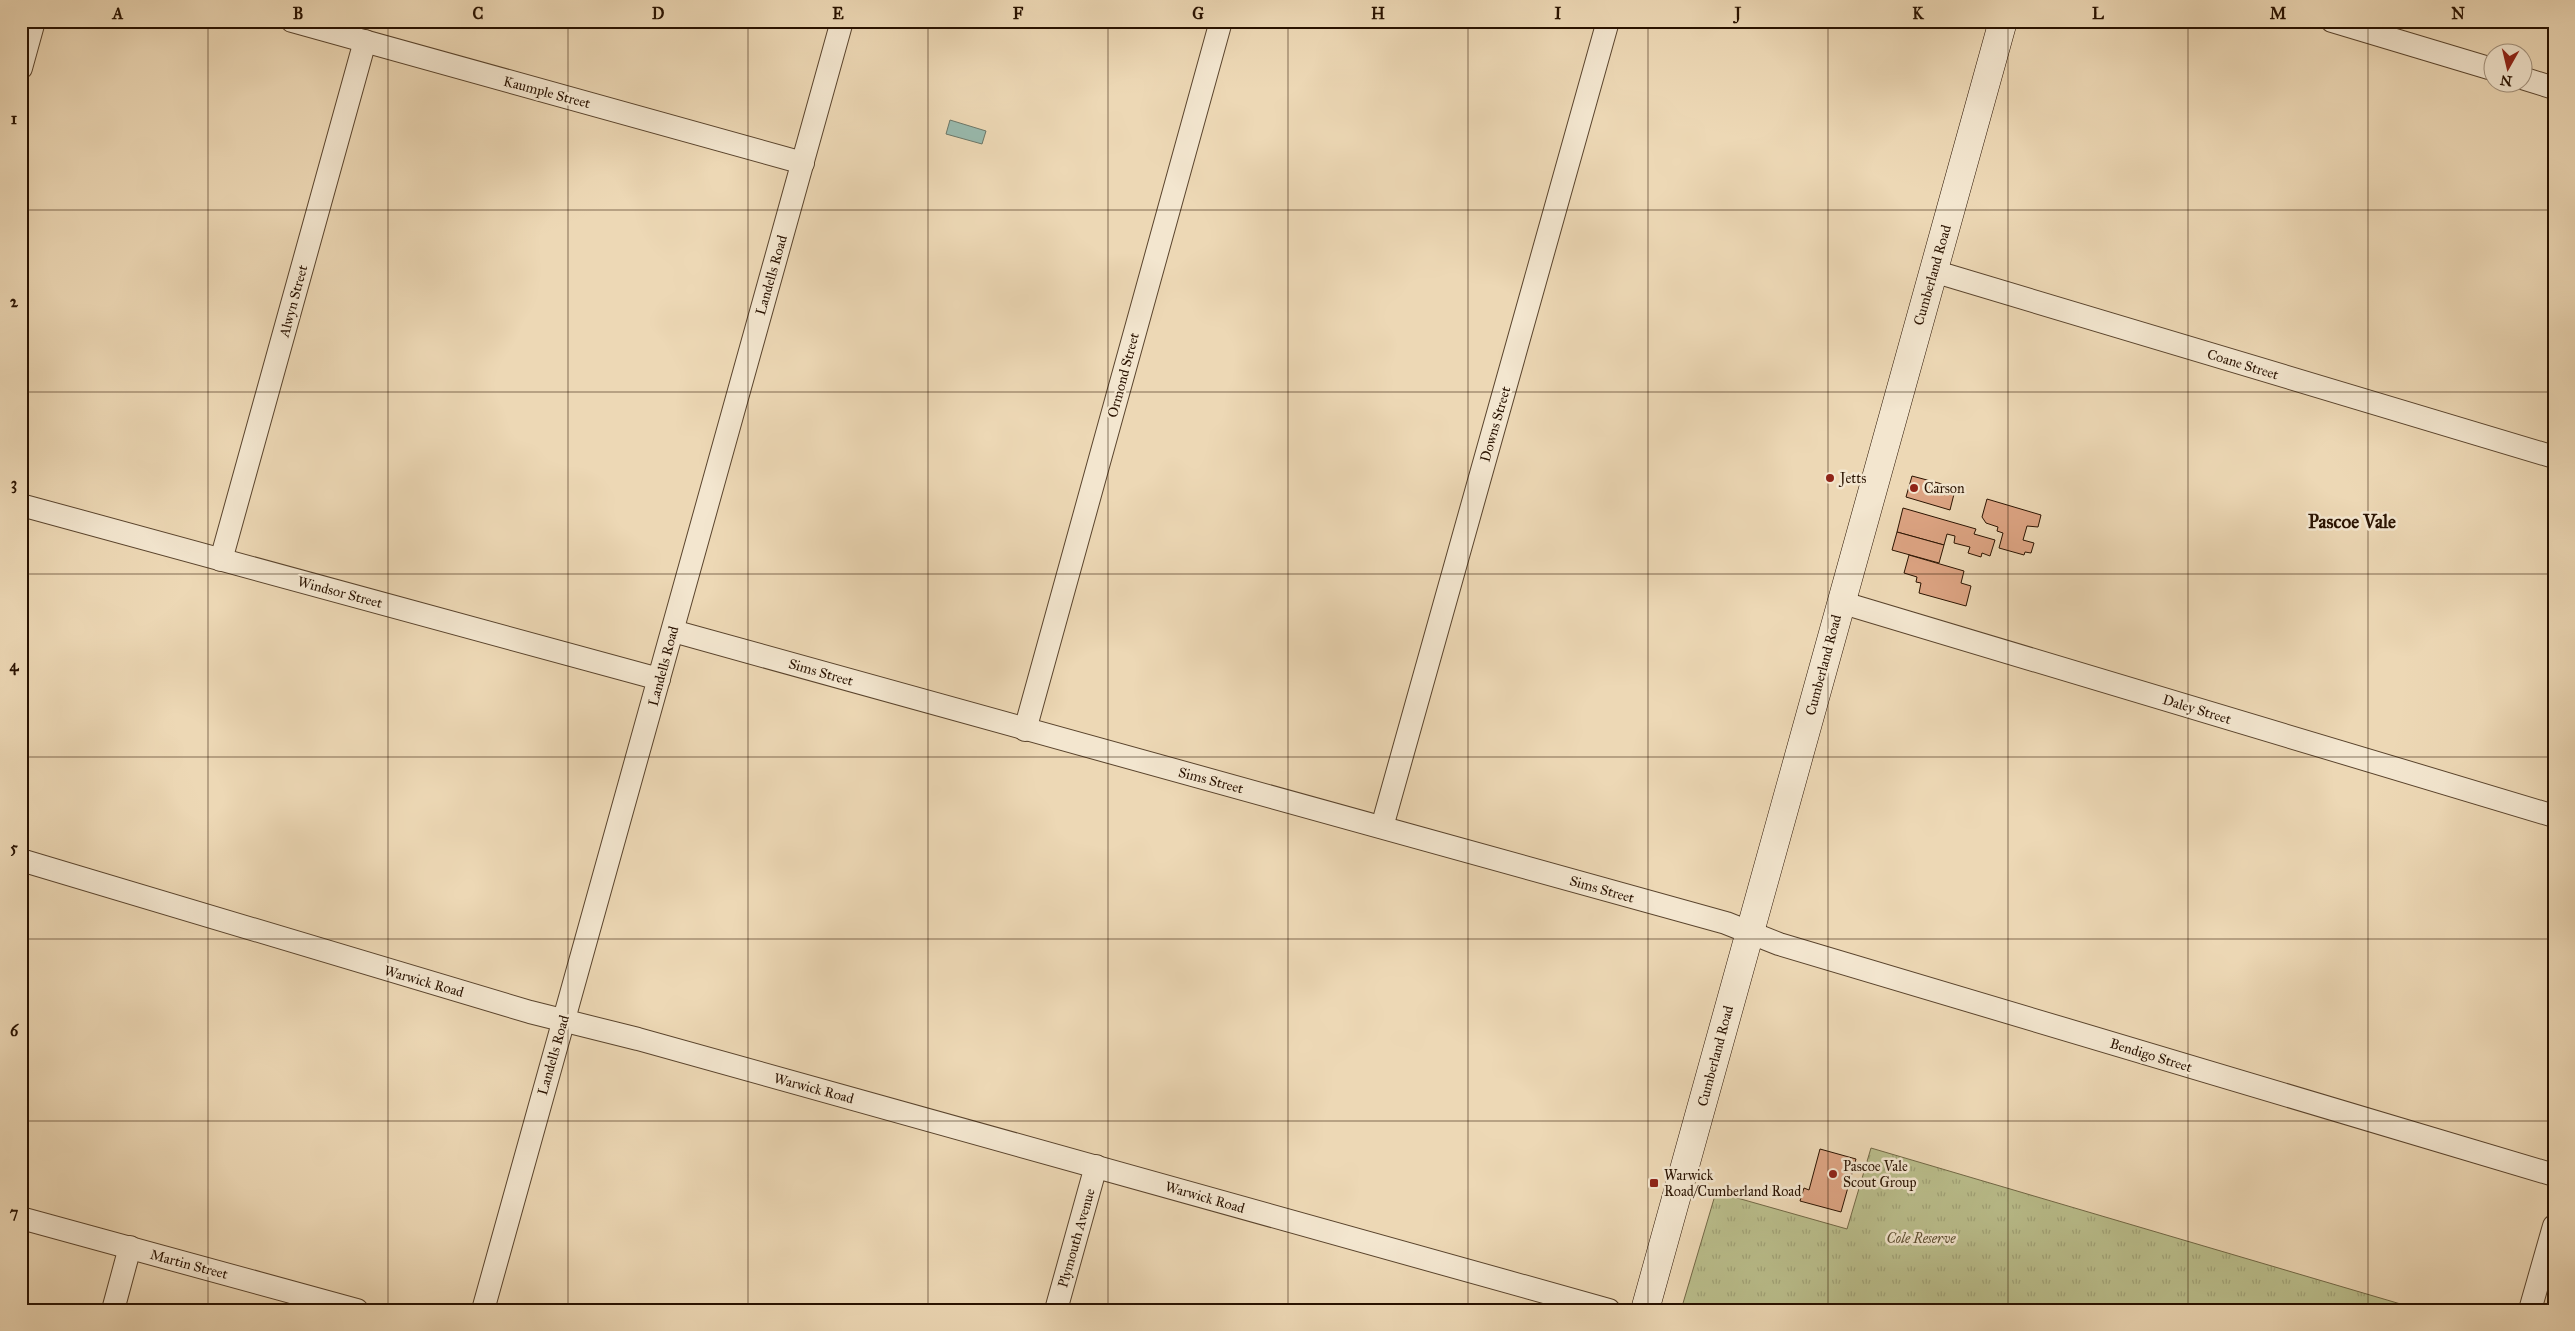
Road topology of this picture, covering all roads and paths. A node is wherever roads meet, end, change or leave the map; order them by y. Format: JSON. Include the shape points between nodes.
{"nodes":[{"id":1,"x":34,"y":21,"type":"edge"},
{"id":2,"x":292,"y":21,"type":"edge"},
{"id":3,"x":842,"y":21,"type":"edge"},
{"id":4,"x":1221,"y":21,"type":"edge"},
{"id":5,"x":1608,"y":21,"type":"edge"},
{"id":6,"x":2003,"y":21,"type":"edge"},
{"id":7,"x":2332,"y":21,"type":"edge"},
{"id":8,"x":365,"y":41,"type":"junction"},
{"id":9,"x":2482,"y":66,"type":"edge"},
{"id":10,"x":21,"y":68,"type":"edge"},
{"id":11,"x":2532,"y":81,"type":"edge"},
{"id":12,"x":2554,"y":88,"type":"edge"},
{"id":13,"x":803,"y":163,"type":"junction"},
{"id":14,"x":1933,"y":271,"type":"junction"},
{"id":15,"x":2554,"y":457,"type":"edge"},
{"id":16,"x":21,"y":504,"type":"edge"},
{"id":17,"x":222,"y":560,"type":"junction"},
{"id":18,"x":1840,"y":602,"type":"junction"},
{"id":19,"x":673,"y":631,"type":"junction"},
{"id":20,"x":660,"y":679,"type":"junction"},
{"id":21,"x":1026,"y":730,"type":"junction"},
{"id":22,"x":2554,"y":816,"type":"edge"},
{"id":23,"x":1382,"y":827,"type":"junction"},
{"id":24,"x":21,"y":860,"type":"edge"},
{"id":25,"x":1749,"y":932,"type":"junction"},
{"id":26,"x":563,"y":1020,"type":"junction"},
{"id":27,"x":1096,"y":1166,"type":"junction"},
{"id":28,"x":2554,"y":1174,"type":"edge"},
{"id":29,"x":21,"y":1218,"type":"edge"},
{"id":30,"x":2554,"y":1226,"type":"edge"},
{"id":31,"x":130,"y":1248,"type":"junction"},
{"id":32,"x":113,"y":1310,"type":"edge"},
{"id":33,"x":357,"y":1310,"type":"edge"},
{"id":34,"x":483,"y":1310,"type":"edge"},
{"id":35,"x":1056,"y":1310,"type":"edge"},
{"id":36,"x":1610,"y":1310,"type":"edge"},
{"id":37,"x":1645,"y":1310,"type":"edge"},
{"id":38,"x":2530,"y":1310,"type":"edge"}],
"edges":[{"from":1,"to":10,"type":"street"},
{"from":2,"to":8,"type":"street","name":"Kaumple Street"},
{"from":3,"to":13,"type":"street","name":"Landells Road"},
{"from":4,"to":21,"type":"street","name":"Ormond Street"},
{"from":5,"to":23,"type":"street","name":"Downs Street"},
{"from":6,"to":14,"type":"main road","name":"Cumberland Road"},
{"from":7,"to":9,"type":"street"},
{"from":8,"to":13,"type":"street","name":"Kaumple Street"},
{"from":8,"to":17,"type":"street","name":"Alwyn Street"},
{"from":11,"to":12,"type":"street"},
{"from":13,"to":19,"type":"street","name":"Landells Road"},
{"from":14,"to":15,"type":"street","name":"Coane Street"},
{"from":14,"to":18,"type":"main road","name":"Cumberland Road"},
{"from":16,"to":17,"type":"street","name":"Windsor Street"},
{"from":17,"to":20,"type":"street","name":"Windsor Street"},
{"from":18,"to":22,"type":"street","name":"Daley Street"},
{"from":18,"to":25,"type":"main road","name":"Cumberland Road"},
{"from":19,"to":20,"type":"street","name":"Landells Road"},
{"from":19,"to":21,"type":"street","name":"Sims Street"},
{"from":20,"to":26,"type":"street","name":"Landells Road"},
{"from":21,"to":23,"type":"street","name":"Sims Street"},
{"from":23,"to":25,"type":"street","name":"Sims Street"},
{"from":24,"to":26,"type":"street","name":"Warwick Road"},
{"from":25,"to":28,"type":"street","name":"Bendigo Street","via":[[1779,944]]},
{"from":25,"to":37,"type":"main road","name":"Cumberland Road"},
{"from":26,"to":27,"type":"street","name":"Warwick Road"},
{"from":26,"to":34,"type":"street","name":"Landells Road"},
{"from":27,"to":35,"type":"street","name":"Plymouth Avenue"},
{"from":27,"to":36,"type":"street","name":"Warwick Road"},
{"from":29,"to":31,"type":"street","name":"Martin Street"},
{"from":30,"to":38,"type":"street"},
{"from":31,"to":32,"type":"street"},
{"from":31,"to":33,"type":"street","name":"Martin Street"}]}
